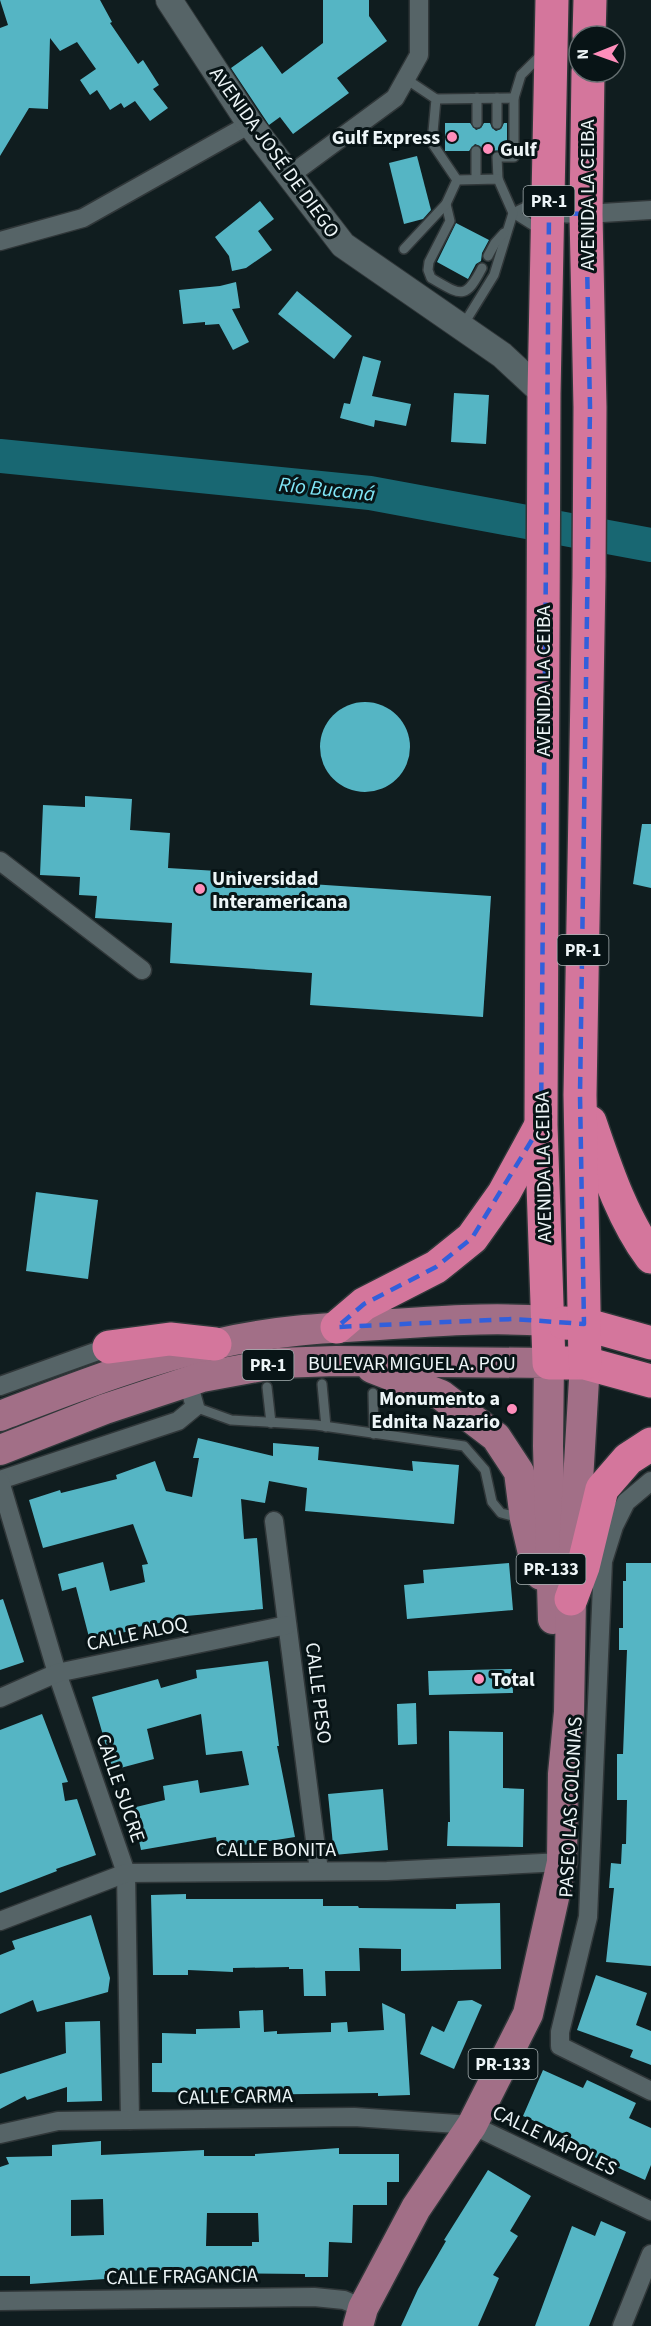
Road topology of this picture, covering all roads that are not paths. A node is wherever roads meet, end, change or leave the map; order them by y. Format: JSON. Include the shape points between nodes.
{"nodes":[{"id":1,"x":169,"y":0,"type":"edge"},
{"id":2,"x":419,"y":0,"type":"edge"},
{"id":3,"x":552,"y":0,"type":"edge"},
{"id":4,"x":590,"y":0,"type":"edge"},
{"id":5,"x":589,"y":24,"type":"edge"},
{"id":6,"x":552,"y":45,"type":"junction"},
{"id":7,"x":406,"y":79,"type":"junction"},
{"id":8,"x":588,"y":84,"type":"edge"},
{"id":9,"x":477,"y":98,"type":"junction"},
{"id":10,"x":498,"y":98,"type":"junction"},
{"id":11,"x":514,"y":98,"type":"junction"},
{"id":12,"x":436,"y":99,"type":"junction"},
{"id":13,"x":477,"y":123,"type":"dead end"},
{"id":14,"x":250,"y":124,"type":"junction"},
{"id":15,"x":497,"y":124,"type":"dead end"},
{"id":16,"x":476,"y":151,"type":"dead end"},
{"id":17,"x":289,"y":176,"type":"junction"},
{"id":18,"x":476,"y":179,"type":"junction"},
{"id":19,"x":498,"y":179,"type":"junction"},
{"id":20,"x":457,"y":180,"type":"junction"},
{"id":21,"x":446,"y":204,"type":"junction"},
{"id":22,"x":651,"y":210,"type":"edge"},
{"id":23,"x":513,"y":213,"type":"junction"},
{"id":24,"x":549,"y":214,"type":"junction"},
{"id":25,"x":586,"y":214,"type":"junction"},
{"id":26,"x":506,"y":231,"type":"junction"},
{"id":27,"x":0,"y":242,"type":"edge"},
{"id":28,"x":404,"y":249,"type":"dead end"},
{"id":29,"x":488,"y":256,"type":"dead end"},
{"id":30,"x":482,"y":268,"type":"dead end"},
{"id":31,"x":472,"y":287,"type":"junction"},
{"id":32,"x":482,"y":294,"type":"junction"},
{"id":33,"x":462,"y":327,"type":"junction"},
{"id":34,"x":544,"y":398,"type":"junction"},
{"id":35,"x":0,"y":861,"type":"edge"},
{"id":36,"x":142,"y":970,"type":"dead end"},
{"id":37,"x":580,"y":1095,"type":"junction"},
{"id":38,"x":541,"y":1125,"type":"junction"},
{"id":39,"x":651,"y":1257,"type":"edge"},
{"id":40,"x":547,"y":1322,"type":"junction"},
{"id":41,"x":584,"y":1324,"type":"junction"},
{"id":42,"x":337,"y":1327,"type":"junction"},
{"id":43,"x":651,"y":1343,"type":"edge"},
{"id":44,"x":215,"y":1344,"type":"junction"},
{"id":45,"x":109,"y":1347,"type":"joint"},
{"id":46,"x":355,"y":1361,"type":"junction"},
{"id":47,"x":549,"y":1363,"type":"junction"},
{"id":48,"x":585,"y":1363,"type":"junction"},
{"id":49,"x":651,"y":1381,"type":"edge"},
{"id":50,"x":322,"y":1384,"type":"dead end"},
{"id":51,"x":0,"y":1386,"type":"edge"},
{"id":52,"x":267,"y":1387,"type":"dead end"},
{"id":53,"x":373,"y":1393,"type":"dead end"},
{"id":54,"x":191,"y":1395,"type":"junction"},
{"id":55,"x":0,"y":1416,"type":"edge"},
{"id":56,"x":271,"y":1423,"type":"junction"},
{"id":57,"x":326,"y":1427,"type":"junction"},
{"id":58,"x":374,"y":1434,"type":"junction"},
{"id":59,"x":651,"y":1444,"type":"edge"},
{"id":60,"x":0,"y":1450,"type":"edge"},
{"id":61,"x":0,"y":1480,"type":"edge"},
{"id":62,"x":651,"y":1481,"type":"edge"},
{"id":63,"x":525,"y":1519,"type":"junction"},
{"id":64,"x":274,"y":1521,"type":"dead end"},
{"id":65,"x":562,"y":1600,"type":"junction"},
{"id":66,"x":287,"y":1625,"type":"junction"},
{"id":67,"x":57,"y":1673,"type":"junction"},
{"id":68,"x":0,"y":1698,"type":"edge"},
{"id":69,"x":562,"y":1862,"type":"junction"},
{"id":70,"x":319,"y":1871,"type":"junction"},
{"id":71,"x":126,"y":1873,"type":"junction"},
{"id":72,"x":0,"y":1921,"type":"edge"},
{"id":73,"x":651,"y":2091,"type":"edge"},
{"id":74,"x":130,"y":2120,"type":"junction"},
{"id":75,"x":472,"y":2125,"type":"junction"},
{"id":76,"x":0,"y":2134,"type":"edge"},
{"id":77,"x":651,"y":2211,"type":"edge"},
{"id":78,"x":651,"y":2254,"type":"edge"},
{"id":79,"x":0,"y":2301,"type":"edge"},
{"id":80,"x":361,"y":2317,"type":"edge"},
{"id":81,"x":622,"y":2326,"type":"edge"}],
"edges":[{"from":1,"to":14,"type":"street","name":"AVENIDA JOSÉ DE DIEGO"},
{"from":2,"to":7,"type":"street","via":[[419,55]]},
{"from":3,"to":6,"type":"highway","name":"AVENIDA LA CEIBA","number":"PR-1"},
{"from":4,"to":5,"type":"highway"},
{"from":6,"to":11,"type":"lane","via":[[521,75]]},
{"from":6,"to":24,"type":"highway","name":"AVENIDA LA CEIBA","number":"PR-1"},
{"from":7,"to":12,"type":"lane"},
{"from":7,"to":17,"type":"street","via":[[395,99]]},
{"from":8,"to":25,"type":"highway","name":"AVENIDA LA CEIBA","number":"PR-1"},
{"from":9,"to":10,"type":"lane"},
{"from":9,"to":12,"type":"lane"},
{"from":9,"to":13,"type":"lane"},
{"from":10,"to":11,"type":"lane"},
{"from":10,"to":15,"type":"lane"},
{"from":11,"to":19,"type":"lane","via":[[514,157],[497,154]]},
{"from":12,"to":20,"type":"lane","via":[[432,143]]},
{"from":14,"to":17,"type":"street","name":"AVENIDA JOSÉ DE DIEGO"},
{"from":14,"to":27,"type":"street","via":[[83,218]]},
{"from":16,"to":18,"type":"lane"},
{"from":17,"to":33,"type":"street","name":"AVENIDA JOSÉ DE DIEGO","via":[[343,245]]},
{"from":18,"to":19,"type":"lane"},
{"from":18,"to":20,"type":"lane"},
{"from":19,"to":23,"type":"lane"},
{"from":20,"to":21,"type":"lane"},
{"from":21,"to":28,"type":"lane"},
{"from":21,"to":31,"type":"lane","via":[[450,221],[428,270],[431,278],[455,291],[464,292]]},
{"from":22,"to":25,"type":"street"},
{"from":23,"to":24,"type":"lane"},
{"from":23,"to":24,"type":"lane"},
{"from":23,"to":26,"type":"lane"},
{"from":24,"to":25,"type":"street"},
{"from":24,"to":34,"type":"highway","name":"AVENIDA LA CEIBA","number":"PR-1"},
{"from":25,"to":37,"type":"highway","name":"AVENIDA LA CEIBA","number":"PR-1","via":[[589,576]]},
{"from":26,"to":29,"type":"lane"},
{"from":26,"to":32,"type":"lane","via":[[494,275]]},
{"from":30,"to":31,"type":"lane"},
{"from":31,"to":32,"type":"lane"},
{"from":32,"to":33,"type":"lane"},
{"from":33,"to":34,"type":"street","name":"AVENIDA JOSÉ DE DIEGO","via":[[502,355]]},
{"from":34,"to":38,"type":"highway","name":"AVENIDA LA CEIBA","number":"PR-1"},
{"from":35,"to":36,"type":"street"},
{"from":37,"to":39,"type":"highway","via":[[609,1176],[637,1238]]},
{"from":37,"to":41,"type":"highway","name":"AVENIDA LA CEIBA","number":"PR-1"},
{"from":38,"to":40,"type":"highway","name":"AVENIDA LA CEIBA","number":"PR-1"},
{"from":38,"to":42,"type":"highway","via":[[504,1193],[472,1238],[436,1267],[364,1305]]},
{"from":40,"to":41,"type":"highway","number":"PR-1"},
{"from":40,"to":42,"type":"main road","name":"BULEVAR MIGUEL A. POU","number":"PR-1","via":[[451,1320]]},
{"from":40,"to":47,"type":"highway","name":"AVENIDA LA CEIBA","number":"PR-1"},
{"from":41,"to":43,"type":"highway"},
{"from":41,"to":48,"type":"highway","name":"AVENIDA LA CEIBA","number":"PR-1"},
{"from":42,"to":44,"type":"main road","name":"BULEVAR MIGUEL A. POU","number":"PR-1","via":[[282,1331]]},
{"from":44,"to":45,"type":"highway","via":[[170,1339]]},
{"from":44,"to":55,"type":"main road","name":"BULEVAR MIGUEL A. POU","number":"PR-1","via":[[96,1380]]},
{"from":45,"to":51,"type":"street"},
{"from":46,"to":47,"type":"main road","name":"BULEVAR MIGUEL A. POU","number":"PR-1"},
{"from":46,"to":54,"type":"main road","name":"BULEVAR MIGUEL A. POU","number":"PR-1","via":[[278,1363],[202,1377]]},
{"from":46,"to":63,"type":"main road","via":[[441,1395],[496,1437],[519,1472]]},
{"from":47,"to":48,"type":"highway","number":"PR-1"},
{"from":47,"to":65,"type":"main road","number":"PR-133","via":[[548,1446]]},
{"from":48,"to":49,"type":"highway"},
{"from":48,"to":65,"type":"main road","number":"PR-133"},
{"from":50,"to":57,"type":"lane"},
{"from":52,"to":56,"type":"lane"},
{"from":53,"to":58,"type":"lane"},
{"from":54,"to":56,"type":"lane","via":[[231,1420]]},
{"from":54,"to":60,"type":"main road","name":"BULEVAR MIGUEL A. POU","number":"PR-1","via":[[105,1409]]},
{"from":54,"to":61,"type":"street","via":[[178,1421]]},
{"from":56,"to":57,"type":"lane"},
{"from":57,"to":58,"type":"lane"},
{"from":58,"to":63,"type":"lane","via":[[464,1446],[485,1470],[492,1502],[501,1513]]},
{"from":59,"to":65,"type":"highway","via":[[628,1459],[602,1490],[583,1567]]},
{"from":61,"to":67,"type":"street","name":"CALLE SUCRE"},
{"from":62,"to":73,"type":"street","name":"PASEO LAS COLONIAS","via":[[626,1502],[603,1561],[588,1917],[560,2046]]},
{"from":63,"to":65,"type":"main road","via":[[535,1562]]},
{"from":64,"to":66,"type":"street","name":"CALLE PESO"},
{"from":65,"to":69,"type":"main road","number":"PR-133","via":[[569,1712],[563,1774]]},
{"from":66,"to":67,"type":"street","name":"CALLE ALOQ"},
{"from":66,"to":70,"type":"street","name":"CALLE PESO"},
{"from":67,"to":68,"type":"street","name":"CALLE ALOQ"},
{"from":67,"to":71,"type":"street","name":"CALLE SUCRE"},
{"from":69,"to":70,"type":"street","name":"CALLE BONITA"},
{"from":69,"to":75,"type":"main road","number":"PR-133","via":[[528,2014]]},
{"from":70,"to":71,"type":"street","name":"CALLE BONITA"},
{"from":71,"to":72,"type":"street","name":"CALLE BONITA"},
{"from":71,"to":74,"type":"street","name":"CALLE SUCRE"},
{"from":74,"to":75,"type":"street","name":"CALLE CARMA","via":[[354,2117]]},
{"from":74,"to":76,"type":"street","name":"CALLE CARMA","via":[[58,2121]]},
{"from":75,"to":77,"type":"street","name":"CALLE NÁPOLES"},
{"from":75,"to":80,"type":"main road","number":"PR-133","via":[[416,2208]]},
{"from":78,"to":81,"type":"street"},
{"from":79,"to":80,"type":"street","name":"CALLE FRAGANCIA","via":[[314,2297],[344,2300]]}]}
